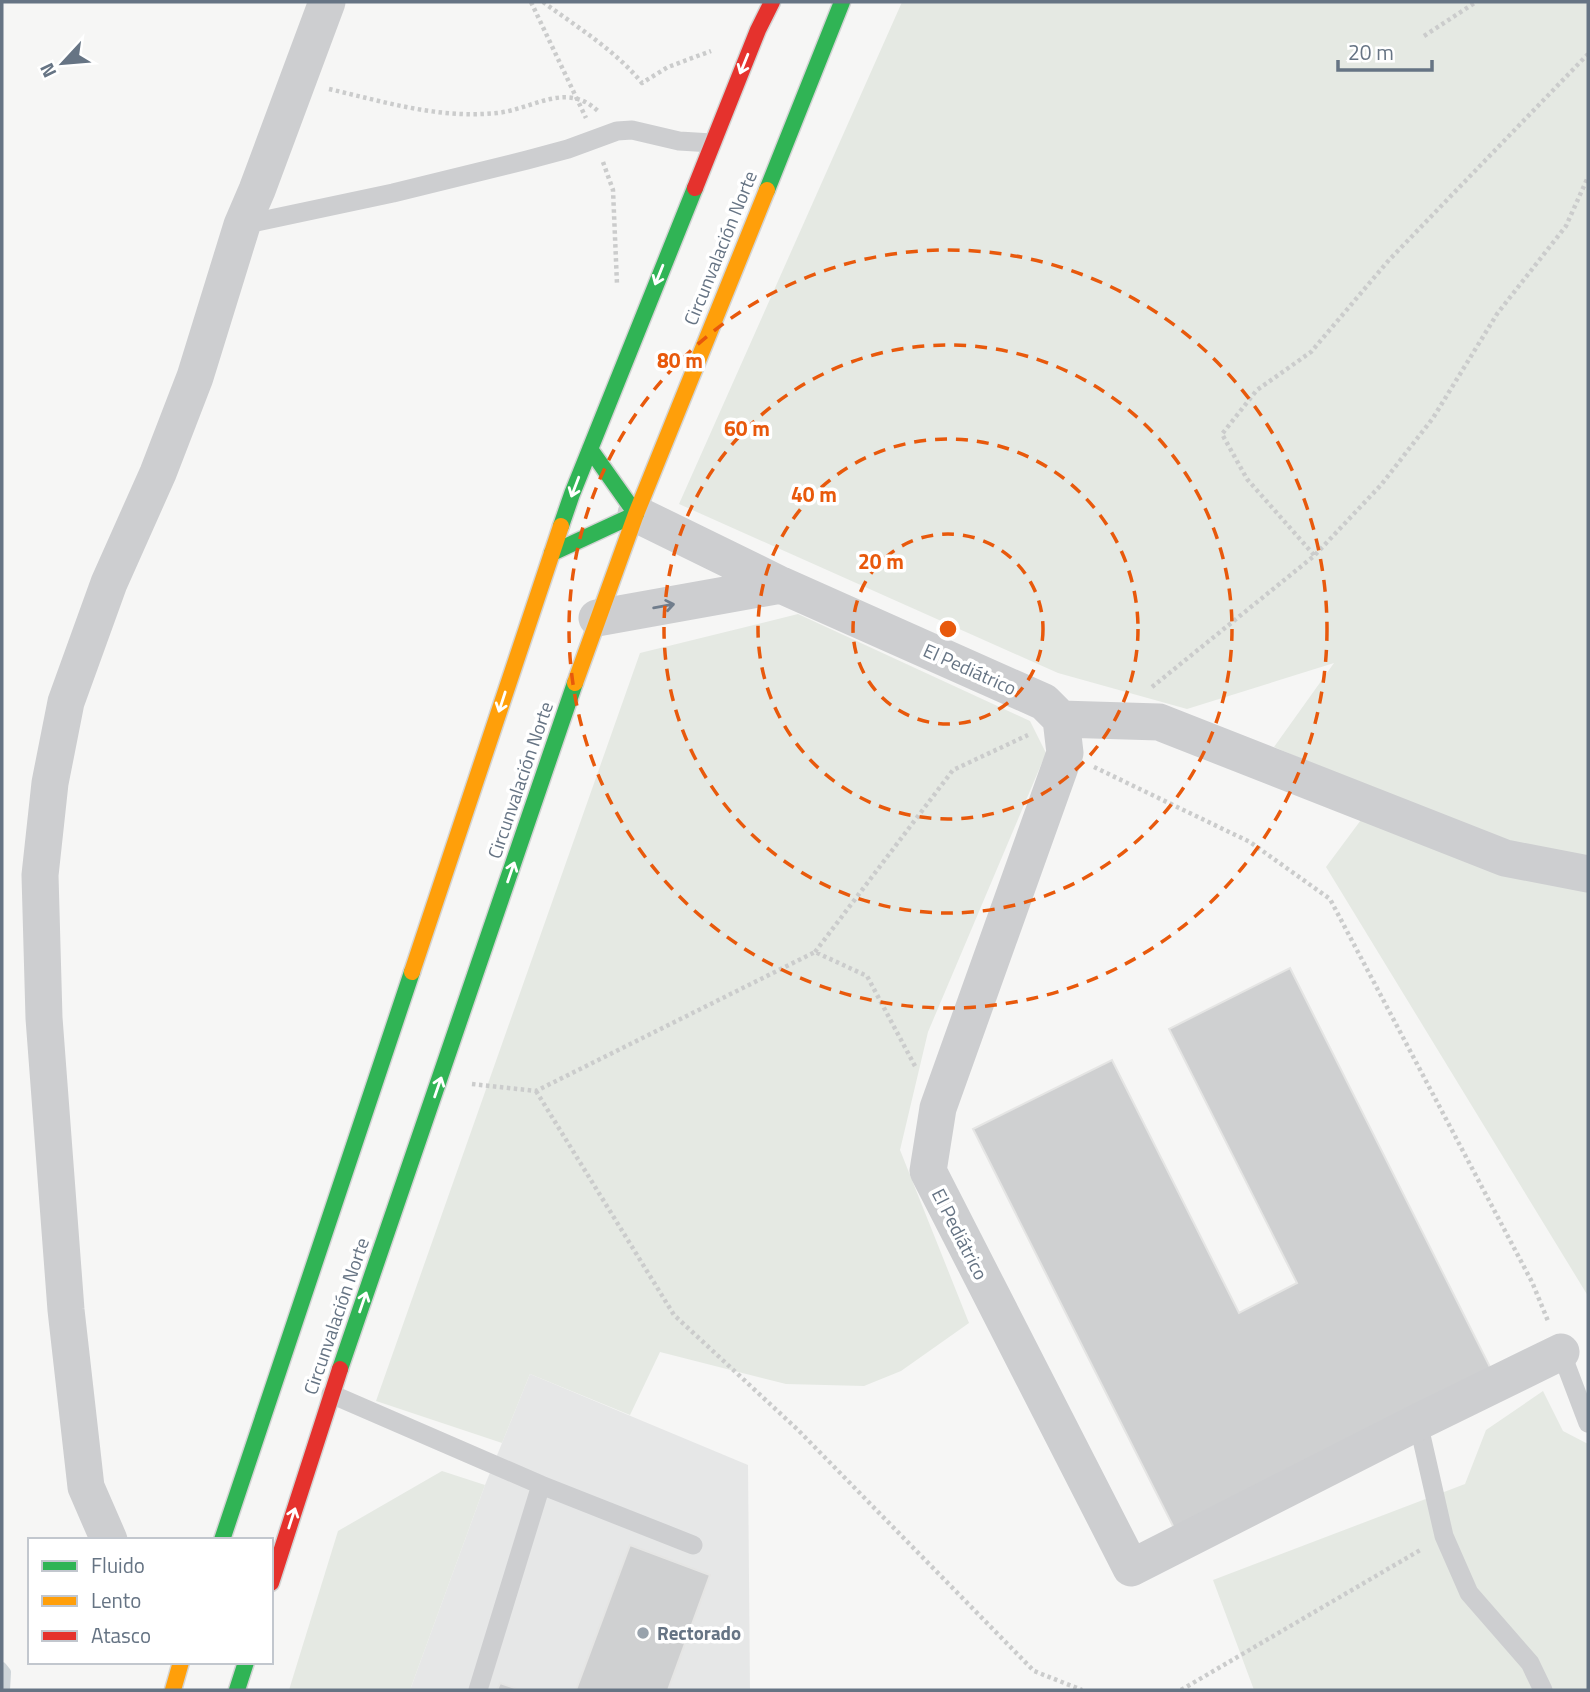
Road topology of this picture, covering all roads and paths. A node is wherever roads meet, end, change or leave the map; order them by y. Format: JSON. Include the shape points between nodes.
{"nodes":[{"id":1,"x":327,"y":2,"type":"edge"},
{"id":2,"x":531,"y":2,"type":"edge"},
{"id":3,"x":542,"y":2,"type":"edge"},
{"id":4,"x":772,"y":2,"type":"edge"},
{"id":5,"x":842,"y":2,"type":"edge"},
{"id":6,"x":1476,"y":2,"type":"edge"},
{"id":7,"x":1424,"y":36,"type":"dead end"},
{"id":8,"x":754,"y":38,"type":"junction"},
{"id":9,"x":1588,"y":54,"type":"edge"},
{"id":10,"x":297,"y":82,"type":"junction"},
{"id":11,"x":577,"y":97,"type":"junction"},
{"id":12,"x":617,"y":131,"type":"junction"},
{"id":13,"x":595,"y":139,"type":"junction"},
{"id":14,"x":712,"y":144,"type":"junction"},
{"id":15,"x":1588,"y":177,"type":"edge"},
{"id":16,"x":242,"y":225,"type":"junction"},
{"id":17,"x":617,"y":288,"type":"dead end"},
{"id":18,"x":590,"y":449,"type":"junction"},
{"id":19,"x":636,"y":514,"type":"junction"},
{"id":20,"x":552,"y":553,"type":"junction"},
{"id":21,"x":1314,"y":556,"type":"junction"},
{"id":22,"x":781,"y":585,"type":"junction"},
{"id":23,"x":597,"y":618,"type":"junction"},
{"id":24,"x":1100,"y":719,"type":"junction"},
{"id":25,"x":1063,"y":736,"type":"junction"},
{"id":26,"x":1588,"y":874,"type":"edge"},
{"id":27,"x":816,"y":952,"type":"junction"},
{"id":28,"x":440,"y":1081,"type":"junction"},
{"id":29,"x":536,"y":1091,"type":"junction"},
{"id":30,"x":938,"y":1108,"type":"junction"},
{"id":31,"x":1561,"y":1352,"type":"junction"},
{"id":32,"x":326,"y":1392,"type":"junction"},
{"id":33,"x":1418,"y":1422,"type":"junction"},
{"id":34,"x":1588,"y":1423,"type":"edge"},
{"id":35,"x":541,"y":1485,"type":"junction"},
{"id":36,"x":1444,"y":1536,"type":"junction"},
{"id":37,"x":108,"y":1538,"type":"edge"},
{"id":38,"x":223,"y":1538,"type":"edge"},
{"id":39,"x":693,"y":1545,"type":"dead end"},
{"id":40,"x":273,"y":1576,"type":"edge"},
{"id":41,"x":180,"y":1664,"type":"edge"},
{"id":42,"x":173,"y":1690,"type":"edge"},
{"id":43,"x":478,"y":1690,"type":"edge"},
{"id":44,"x":1082,"y":1690,"type":"edge"},
{"id":45,"x":1181,"y":1690,"type":"edge"},
{"id":46,"x":1543,"y":1690,"type":"edge"}],
"edges":[{"from":1,"to":10,"type":"street"},
{"from":2,"to":11,"type":"path"},
{"from":3,"to":8,"type":"path","via":[[613,54],[642,83],[687,60]]},
{"from":4,"to":8,"type":"highway","name":"Circunvalación Norte"},
{"from":5,"to":19,"type":"highway","name":"Circunvalación Norte"},
{"from":6,"to":7,"type":"path"},
{"from":8,"to":14,"type":"highway","name":"Circunvalación Norte","one_way":true},
{"from":9,"to":21,"type":"path","via":[[1390,260],[1311,352],[1257,390],[1223,434],[1247,479]]},
{"from":10,"to":11,"type":"path","via":[[440,114],[485,114],[550,98]]},
{"from":10,"to":16,"type":"street"},
{"from":11,"to":12,"type":"path"},
{"from":11,"to":13,"type":"path"},
{"from":12,"to":13,"type":"lane"},
{"from":12,"to":14,"type":"lane"},
{"from":13,"to":16,"type":"lane","via":[[442,181]]},
{"from":13,"to":17,"type":"path","via":[[613,190]]},
{"from":14,"to":18,"type":"highway","name":"Circunvalación Norte","one_way":true},
{"from":15,"to":21,"type":"path","via":[[1566,226],[1497,314],[1433,418],[1381,485]]},
{"from":16,"to":37,"type":"street","via":[[195,377],[109,583],[66,702],[43,835],[44,1018],[66,1310],[86,1488]]},
{"from":18,"to":19,"type":"highway"},
{"from":18,"to":20,"type":"highway","name":"Circunvalación Norte","one_way":true},
{"from":19,"to":20,"type":"highway"},
{"from":19,"to":22,"type":"street","name":"El Pediátrico"},
{"from":19,"to":23,"type":"highway","name":"Circunvalación Norte"},
{"from":20,"to":38,"type":"highway","name":"Circunvalación Norte","one_way":true,"via":[[282,1377]]},
{"from":21,"to":24,"type":"path","via":[[1143,695]]},
{"from":23,"to":22,"type":"street","one_way":true},
{"from":22,"to":25,"type":"street","name":"El Pediátrico","via":[[1044,702]]},
{"from":28,"to":23,"type":"highway","name":"Circunvalación Norte","one_way":true},
{"from":24,"to":25,"type":"street"},
{"from":24,"to":26,"type":"street","via":[[1159,722],[1505,858]]},
{"from":25,"to":27,"type":"path","via":[[953,770]]},
{"from":25,"to":30,"type":"street","name":"El Pediátrico"},
{"from":25,"to":31,"type":"path","via":[[1250,842],[1330,899],[1532,1282]]},
{"from":27,"to":29,"type":"path"},
{"from":27,"to":30,"type":"path","via":[[867,976]]},
{"from":28,"to":29,"type":"path"},
{"from":32,"to":28,"type":"highway","name":"Circunvalación Norte","one_way":true},
{"from":29,"to":44,"type":"path","via":[[674,1315],[797,1429],[1034,1671]]},
{"from":30,"to":33,"type":"street","name":"El Pediátrico","via":[[928,1171],[1131,1568]]},
{"from":31,"to":33,"type":"street","name":"El Pediátrico"},
{"from":31,"to":34,"type":"lane"},
{"from":32,"to":35,"type":"lane"},
{"from":40,"to":32,"type":"highway","name":"Circunvalación Norte","one_way":true},
{"from":33,"to":36,"type":"lane"},
{"from":35,"to":39,"type":"lane"},
{"from":35,"to":43,"type":"lane"},
{"from":36,"to":45,"type":"path"},
{"from":36,"to":46,"type":"lane","via":[[1469,1593],[1530,1662]]},
{"from":41,"to":42,"type":"highway"}]}
